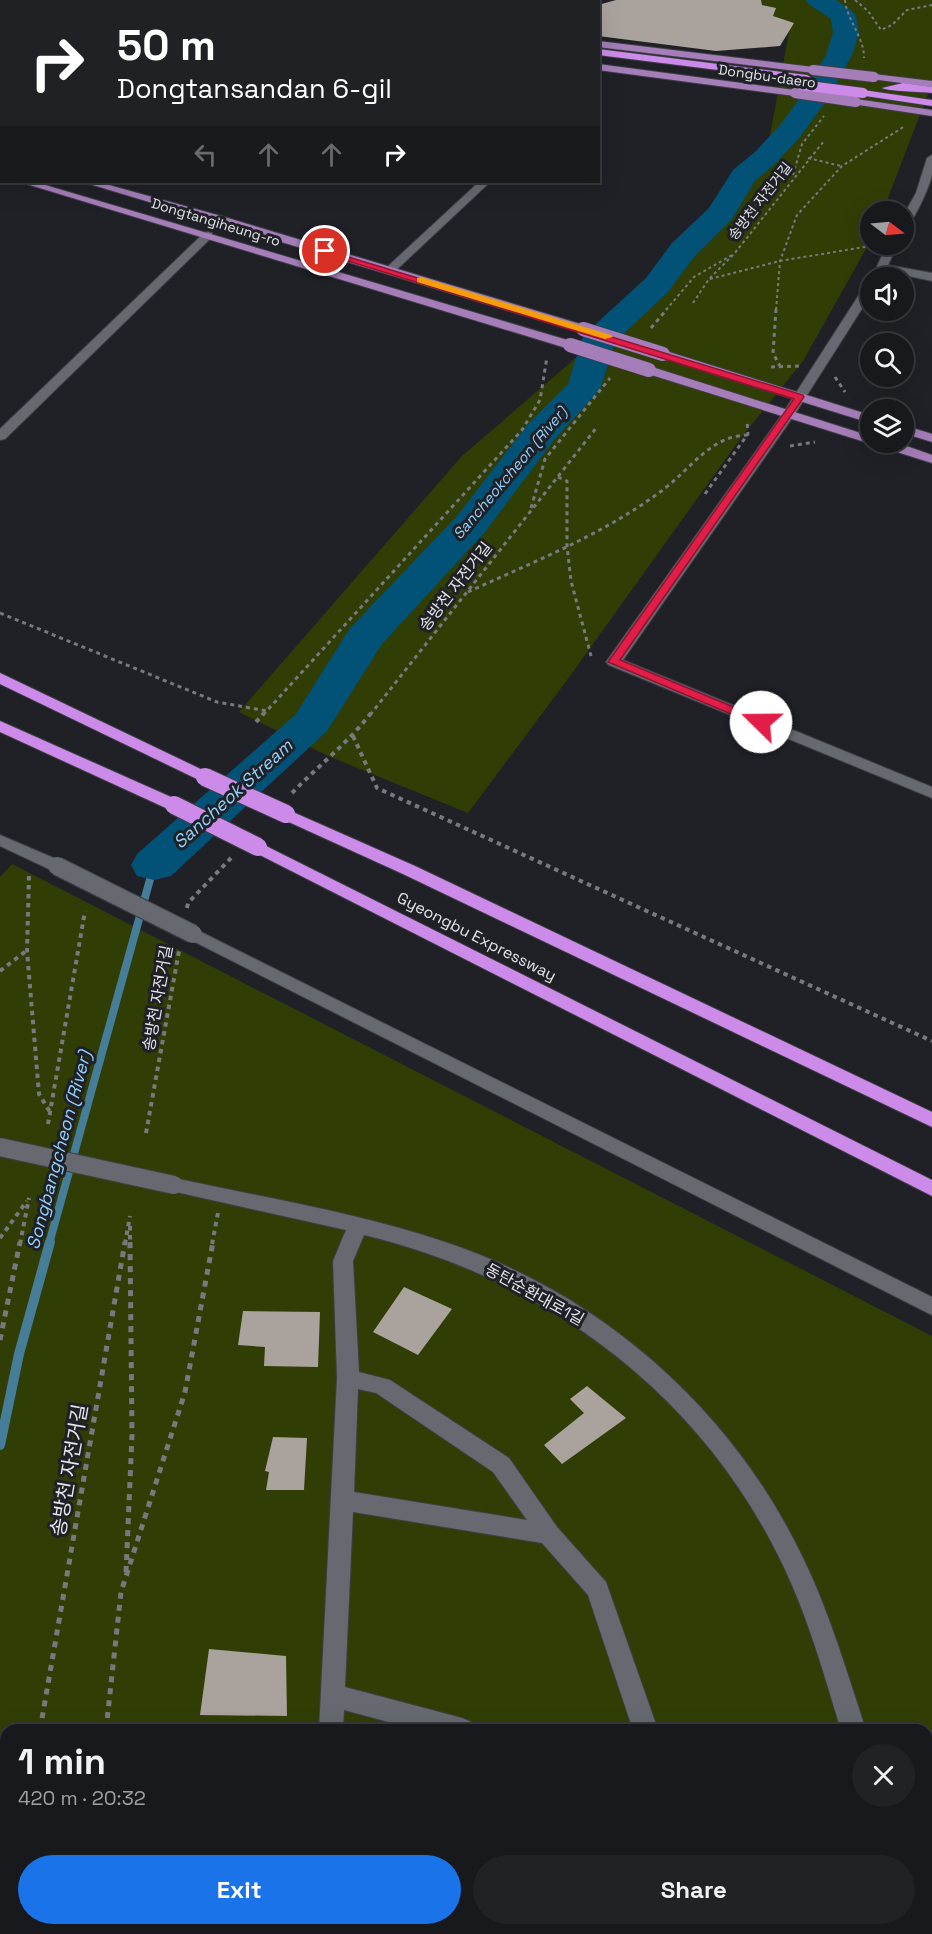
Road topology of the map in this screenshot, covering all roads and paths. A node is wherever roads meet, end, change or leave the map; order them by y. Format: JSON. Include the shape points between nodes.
{"nodes":[{"id":1,"x":855,"y":0,"type":"edge"},
{"id":2,"x":932,"y":5,"type":"edge"},
{"id":3,"x":600,"y":44,"type":"edge"},
{"id":4,"x":600,"y":52,"type":"edge"},
{"id":5,"x":600,"y":59,"type":"edge"},
{"id":6,"x":600,"y":67,"type":"edge"},
{"id":7,"x":804,"y":81,"type":"junction"},
{"id":8,"x":932,"y":84,"type":"edge"},
{"id":9,"x":865,"y":89,"type":"junction"},
{"id":10,"x":932,"y":92,"type":"edge"},
{"id":11,"x":931,"y":109,"type":"edge"},
{"id":12,"x":824,"y":141,"type":"dead end"},
{"id":13,"x":808,"y":158,"type":"junction"},
{"id":14,"x":932,"y":158,"type":"edge"},
{"id":15,"x":842,"y":166,"type":"junction"},
{"id":16,"x":28,"y":183,"type":"edge"},
{"id":17,"x":91,"y":183,"type":"edge"},
{"id":18,"x":484,"y":183,"type":"edge"},
{"id":19,"x":914,"y":206,"type":"edge"},
{"id":20,"x":208,"y":235,"type":"junction"},
{"id":21,"x":860,"y":247,"type":"edge"},
{"id":22,"x":780,"y":261,"type":"junction"},
{"id":23,"x":389,"y":271,"type":"junction"},
{"id":24,"x":914,"y":276,"type":"edge"},
{"id":25,"x":932,"y":278,"type":"edge"},
{"id":26,"x":709,"y":279,"type":"junction"},
{"id":27,"x":860,"y":302,"type":"edge"},
{"id":28,"x":693,"y":303,"type":"dead end"},
{"id":29,"x":548,"y":351,"type":"dead end"},
{"id":30,"x":794,"y":365,"type":"dead end"},
{"id":31,"x":765,"y":366,"type":"dead end"},
{"id":32,"x":781,"y":368,"type":"junction"},
{"id":33,"x":800,"y":397,"type":"junction"},
{"id":34,"x":744,"y":414,"type":"dead end"},
{"id":35,"x":789,"y":414,"type":"junction"},
{"id":36,"x":860,"y":416,"type":"edge"},
{"id":37,"x":597,"y":427,"type":"dead end"},
{"id":38,"x":914,"y":432,"type":"edge"},
{"id":39,"x":747,"y":434,"type":"junction"},
{"id":40,"x":0,"y":436,"type":"edge"},
{"id":41,"x":860,"y":437,"type":"edge"},
{"id":42,"x":932,"y":438,"type":"edge"},
{"id":43,"x":914,"y":453,"type":"edge"},
{"id":44,"x":932,"y":459,"type":"edge"},
{"id":45,"x":558,"y":477,"type":"junction"},
{"id":46,"x":700,"y":501,"type":"dead end"},
{"id":47,"x":567,"y":546,"type":"junction"},
{"id":48,"x":467,"y":592,"type":"junction"},
{"id":49,"x":0,"y":613,"type":"edge"},
{"id":50,"x":598,"y":646,"type":"dead end"},
{"id":51,"x":0,"y":678,"type":"edge"},
{"id":52,"x":267,"y":711,"type":"junction"},
{"id":53,"x":256,"y":722,"type":"dead end"},
{"id":54,"x":0,"y":726,"type":"edge"},
{"id":55,"x":352,"y":736,"type":"junction"},
{"id":56,"x":328,"y":756,"type":"dead end"},
{"id":57,"x":931,"y":790,"type":"edge"},
{"id":58,"x":0,"y":840,"type":"edge"},
{"id":59,"x":30,"y":854,"type":"junction"},
{"id":60,"x":188,"y":903,"type":"dead end"},
{"id":61,"x":85,"y":910,"type":"dead end"},
{"id":62,"x":186,"y":914,"type":"dead end"},
{"id":63,"x":186,"y":942,"type":"junction"},
{"id":64,"x":27,"y":951,"type":"junction"},
{"id":65,"x":0,"y":971,"type":"edge"},
{"id":66,"x":932,"y":1041,"type":"edge"},
{"id":67,"x":50,"y":1112,"type":"junction"},
{"id":68,"x":932,"y":1120,"type":"edge"},
{"id":69,"x":48,"y":1124,"type":"dead end"},
{"id":70,"x":146,"y":1133,"type":"dead end"},
{"id":71,"x":0,"y":1147,"type":"edge"},
{"id":72,"x":932,"y":1189,"type":"edge"},
{"id":73,"x":221,"y":1195,"type":"junction"},
{"id":74,"x":358,"y":1226,"type":"junction"},
{"id":75,"x":0,"y":1238,"type":"edge"},
{"id":76,"x":932,"y":1307,"type":"edge"},
{"id":77,"x":0,"y":1340,"type":"edge"},
{"id":78,"x":348,"y":1378,"type":"junction"},
{"id":79,"x":342,"y":1500,"type":"junction"},
{"id":80,"x":549,"y":1534,"type":"junction"},
{"id":81,"x":126,"y":1577,"type":"junction"},
{"id":82,"x":332,"y":1695,"type":"junction"},
{"id":83,"x":41,"y":1724,"type":"edge"},
{"id":84,"x":107,"y":1724,"type":"edge"},
{"id":85,"x":331,"y":1724,"type":"edge"},
{"id":86,"x":440,"y":1724,"type":"edge"},
{"id":87,"x":644,"y":1724,"type":"edge"},
{"id":88,"x":852,"y":1724,"type":"edge"}],
"edges":[{"from":1,"to":2,"type":"path","via":[[881,30],[907,10]]},
{"from":3,"to":7,"type":"main road","name":"Dongbu-daero"},
{"from":4,"to":7,"type":"highway","name":"Dongbu-daero"},
{"from":5,"to":7,"type":"highway","name":"Dongbu-daero"},
{"from":6,"to":7,"type":"main road","name":"Dongbu-daero"},
{"from":7,"to":9,"type":"main road","name":"Dongbu-daero","bridge":true},
{"from":7,"to":9,"type":"highway","name":"Dongbu-daero"},
{"from":8,"to":9,"type":"main road","name":"Dongbu-daero"},
{"from":9,"to":10,"type":"highway","name":"Dongbu-daero"},
{"from":9,"to":11,"type":"main road","name":"Dongbu-daero"},
{"from":11,"to":15,"type":"path"},
{"from":12,"to":13,"type":"path","name":"송방천 자전거길"},
{"from":13,"to":15,"type":"path"},
{"from":13,"to":26,"type":"path","name":"송방천 자전거길","via":[[734,254]]},
{"from":14,"to":19,"type":"street"},
{"from":15,"to":22,"type":"path","via":[[797,215]]},
{"from":16,"to":20,"type":"main road","name":"Dongtangiheung-ro"},
{"from":17,"to":23,"type":"main road","name":"Dongtangiheung-ro"},
{"from":18,"to":23,"type":"street"},
{"from":20,"to":35,"type":"main road","name":"Dongtangiheung-ro","bridge":true},
{"from":20,"to":40,"type":"street"},
{"from":21,"to":22,"type":"path"},
{"from":22,"to":26,"type":"path"},
{"from":22,"to":32,"type":"path","via":[[773,354]]},
{"from":23,"to":33,"type":"main road","name":"Dongtangiheung-ro","bridge":true},
{"from":24,"to":25,"type":"street"},
{"from":26,"to":28,"type":"path","name":"송방천 자전거길"},
{"from":27,"to":33,"type":"street"},
{"from":29,"to":52,"type":"path","via":[[540,400],[522,430]]},
{"from":30,"to":32,"type":"path"},
{"from":31,"to":32,"type":"path"},
{"from":33,"to":35,"type":"street"},
{"from":33,"to":36,"type":"main road"},
{"from":34,"to":39,"type":"path","via":[[748,420]]},
{"from":35,"to":41,"type":"main road"},
{"from":35,"to":57,"type":"street","via":[[614,662]]},
{"from":37,"to":45,"type":"path","name":"송방천 자전거길"},
{"from":38,"to":42,"type":"main road"},
{"from":39,"to":46,"type":"path"},
{"from":39,"to":47,"type":"path","via":[[716,443],[661,491]]},
{"from":43,"to":44,"type":"main road"},
{"from":45,"to":47,"type":"path","via":[[567,480]]},
{"from":45,"to":48,"type":"path","name":"송방천 자전거길"},
{"from":47,"to":48,"type":"path"},
{"from":47,"to":50,"type":"path","via":[[570,581],[591,656]]},
{"from":48,"to":55,"type":"path","name":"송방천 자전거길"},
{"from":49,"to":52,"type":"path","via":[[217,702]]},
{"from":51,"to":68,"type":"highway","name":"Gyeongbu Expressway","bridge":true},
{"from":52,"to":53,"type":"path"},
{"from":54,"to":72,"type":"highway","name":"Gyeongbu Expressway","bridge":true,"via":[[174,805]]},
{"from":55,"to":56,"type":"path","name":"송방천 자전거길"},
{"from":55,"to":66,"type":"path","via":[[377,788]]},
{"from":58,"to":59,"type":"street"},
{"from":59,"to":63,"type":"street","bridge":true},
{"from":59,"to":64,"type":"path"},
{"from":60,"to":62,"type":"path"},
{"from":61,"to":67,"type":"path"},
{"from":63,"to":70,"type":"path","name":"송방천 자전거길"},
{"from":63,"to":76,"type":"street"},
{"from":64,"to":65,"type":"path"},
{"from":64,"to":67,"type":"path","via":[[39,1094]]},
{"from":67,"to":69,"type":"path"},
{"from":71,"to":73,"type":"street","name":"동탄순환대로1길","bridge":true},
{"from":73,"to":74,"type":"street","name":"동탄순환대로1길"},
{"from":73,"to":81,"type":"path","via":[[185,1392]]},
{"from":74,"to":78,"type":"street","via":[[343,1261]]},
{"from":74,"to":88,"type":"street","name":"동탄순환대로1길","via":[[478,1262],[529,1287],[615,1342],[686,1406],[759,1496],[788,1549]]},
{"from":75,"to":77,"type":"path","via":[[29,1198]]},
{"from":78,"to":79,"type":"street"},
{"from":78,"to":80,"type":"street","via":[[382,1386],[501,1465]]},
{"from":79,"to":80,"type":"street"},
{"from":79,"to":82,"type":"street"},
{"from":80,"to":87,"type":"street","via":[[598,1589]]},
{"from":81,"to":83,"type":"path","name":"송방천 자전거길","via":[[132,1435],[130,1216]]},
{"from":81,"to":84,"type":"path"},
{"from":82,"to":85,"type":"street"},
{"from":82,"to":86,"type":"street"}]}
